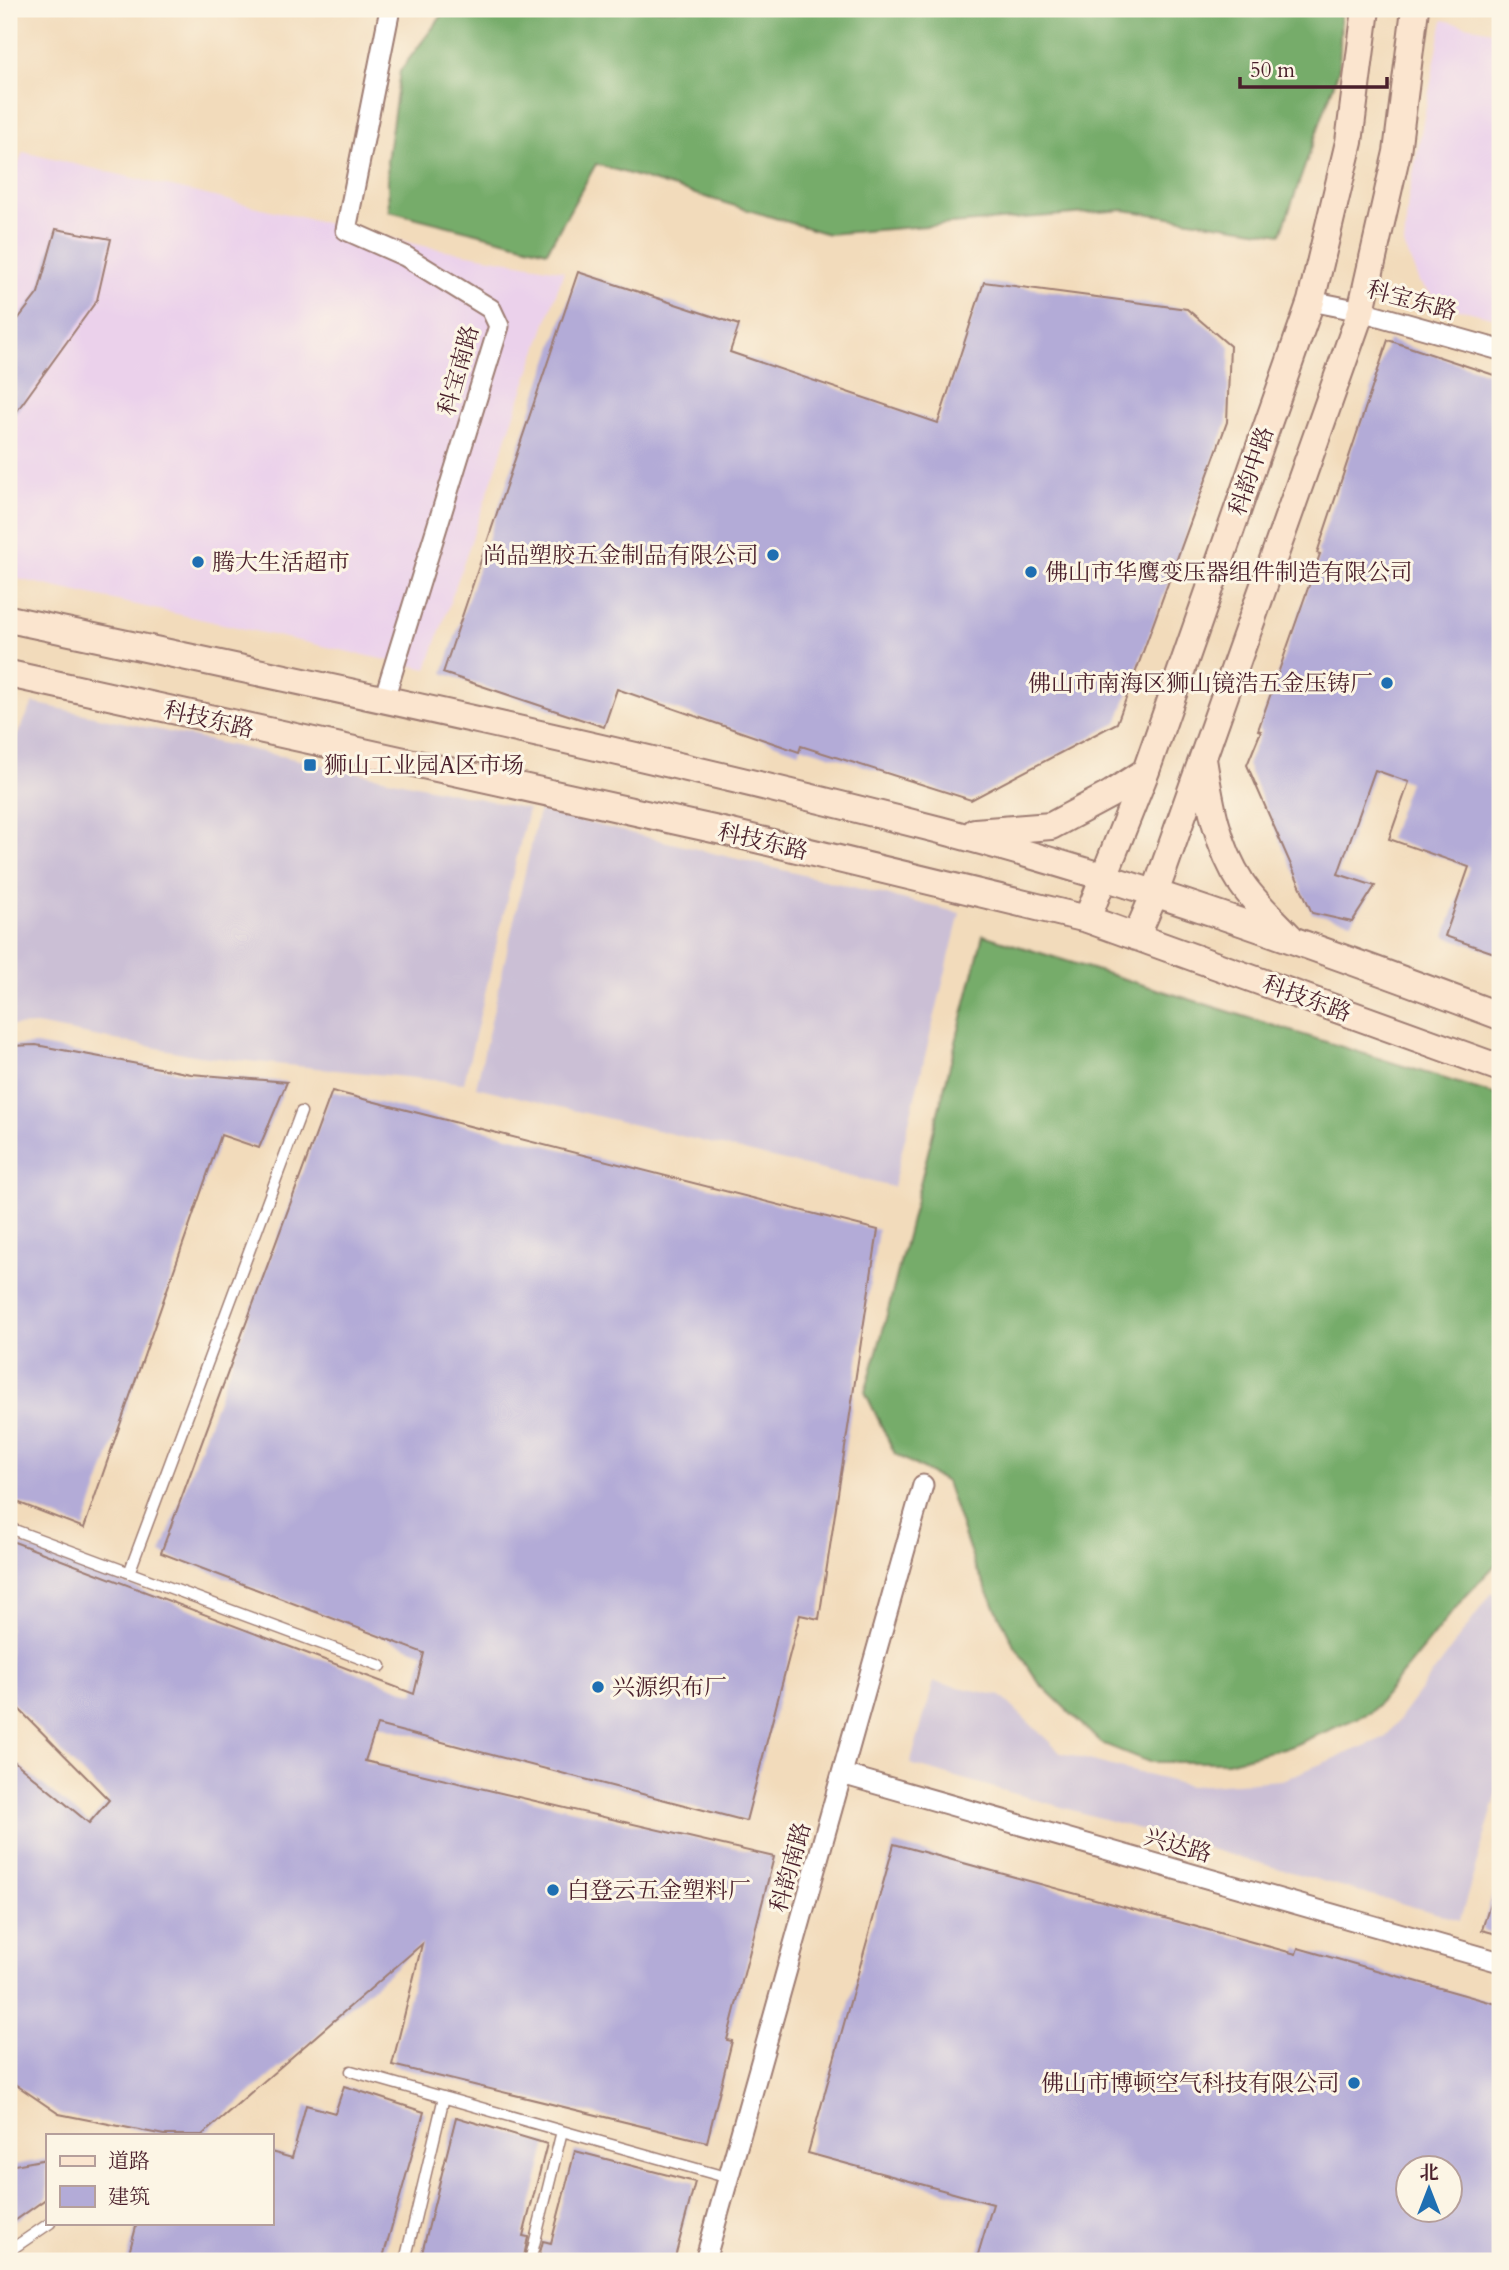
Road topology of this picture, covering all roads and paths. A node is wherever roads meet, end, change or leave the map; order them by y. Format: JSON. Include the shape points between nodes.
{"nodes":[{"id":1,"x":390,"y":9,"type":"edge"},
{"id":2,"x":1366,"y":9,"type":"edge"},
{"id":3,"x":1415,"y":9,"type":"edge"},
{"id":4,"x":1311,"y":301,"type":"junction"},
{"id":5,"x":1361,"y":311,"type":"junction"},
{"id":6,"x":1500,"y":350,"type":"edge"},
{"id":7,"x":9,"y":619,"type":"edge"},
{"id":8,"x":9,"y":674,"type":"edge"},
{"id":9,"x":384,"y":699,"type":"junction"},
{"id":10,"x":1203,"y":755,"type":"junction"},
{"id":11,"x":1146,"y":771,"type":"junction"},
{"id":12,"x":942,"y":831,"type":"junction"},
{"id":13,"x":1103,"y":878,"type":"junction"},
{"id":14,"x":1156,"y":893,"type":"junction"},
{"id":15,"x":1087,"y":919,"type":"junction"},
{"id":16,"x":1136,"y":937,"type":"junction"},
{"id":17,"x":1291,"y":938,"type":"junction"},
{"id":18,"x":1500,"y":1016,"type":"edge"},
{"id":19,"x":1500,"y":1068,"type":"edge"},
{"id":20,"x":301,"y":1112,"type":"dead end"},
{"id":21,"x":923,"y":1485,"type":"dead end"},
{"id":22,"x":9,"y":1528,"type":"edge"},
{"id":23,"x":130,"y":1573,"type":"junction"},
{"id":24,"x":381,"y":1667,"type":"dead end"},
{"id":25,"x":842,"y":1774,"type":"junction"},
{"id":26,"x":1500,"y":1962,"type":"edge"},
{"id":27,"x":351,"y":2071,"type":"dead end"},
{"id":28,"x":444,"y":2097,"type":"junction"},
{"id":29,"x":562,"y":2131,"type":"junction"},
{"id":30,"x":729,"y":2178,"type":"junction"},
{"id":31,"x":49,"y":2224,"type":"edge"},
{"id":32,"x":9,"y":2251,"type":"edge"},
{"id":33,"x":405,"y":2261,"type":"edge"},
{"id":34,"x":530,"y":2261,"type":"edge"},
{"id":35,"x":705,"y":2261,"type":"edge"}],
"edges":[{"from":1,"to":9,"type":"street","name":"科宝南路","via":[[346,230],[405,256],[491,309],[499,326]]},
{"from":2,"to":4,"type":"main road","name":"科韵中路","via":[[1349,142]]},
{"from":3,"to":5,"type":"main road","via":[[1396,152]]},
{"from":4,"to":5,"type":"street","name":"科宝东路"},
{"from":4,"to":11,"type":"main road","name":"科韵中路"},
{"from":5,"to":6,"type":"street","name":"科宝东路"},
{"from":5,"to":10,"type":"main road"},
{"from":7,"to":9,"type":"main road"},
{"from":8,"to":15,"type":"main road","name":"科技东路","via":[[727,832]]},
{"from":9,"to":12,"type":"main road"},
{"from":10,"to":14,"type":"main road"},
{"from":10,"to":17,"type":"main road","via":[[1210,805],[1224,852],[1243,885]]},
{"from":11,"to":12,"type":"main road","via":[[1051,826]]},
{"from":11,"to":13,"type":"main road","name":"科韵中路"},
{"from":12,"to":13,"type":"main road"},
{"from":13,"to":14,"type":"main road"},
{"from":13,"to":15,"type":"main road","name":"科韵中路"},
{"from":14,"to":16,"type":"main road"},
{"from":14,"to":17,"type":"main road"},
{"from":15,"to":16,"type":"main road","name":"科技东路"},
{"from":16,"to":19,"type":"main road","name":"科技东路"},
{"from":17,"to":18,"type":"main road"},
{"from":20,"to":23,"type":"lane"},
{"from":21,"to":25,"type":"street","name":"科韵南路"},
{"from":22,"to":23,"type":"lane"},
{"from":23,"to":24,"type":"lane"},
{"from":25,"to":26,"type":"street","name":"兴达路"},
{"from":25,"to":30,"type":"street","name":"科韵南路"},
{"from":27,"to":28,"type":"lane"},
{"from":28,"to":29,"type":"lane"},
{"from":28,"to":33,"type":"lane"},
{"from":29,"to":30,"type":"lane"},
{"from":29,"to":34,"type":"lane"},
{"from":30,"to":35,"type":"street","name":"科韵南路"},
{"from":31,"to":32,"type":"lane"}]}
